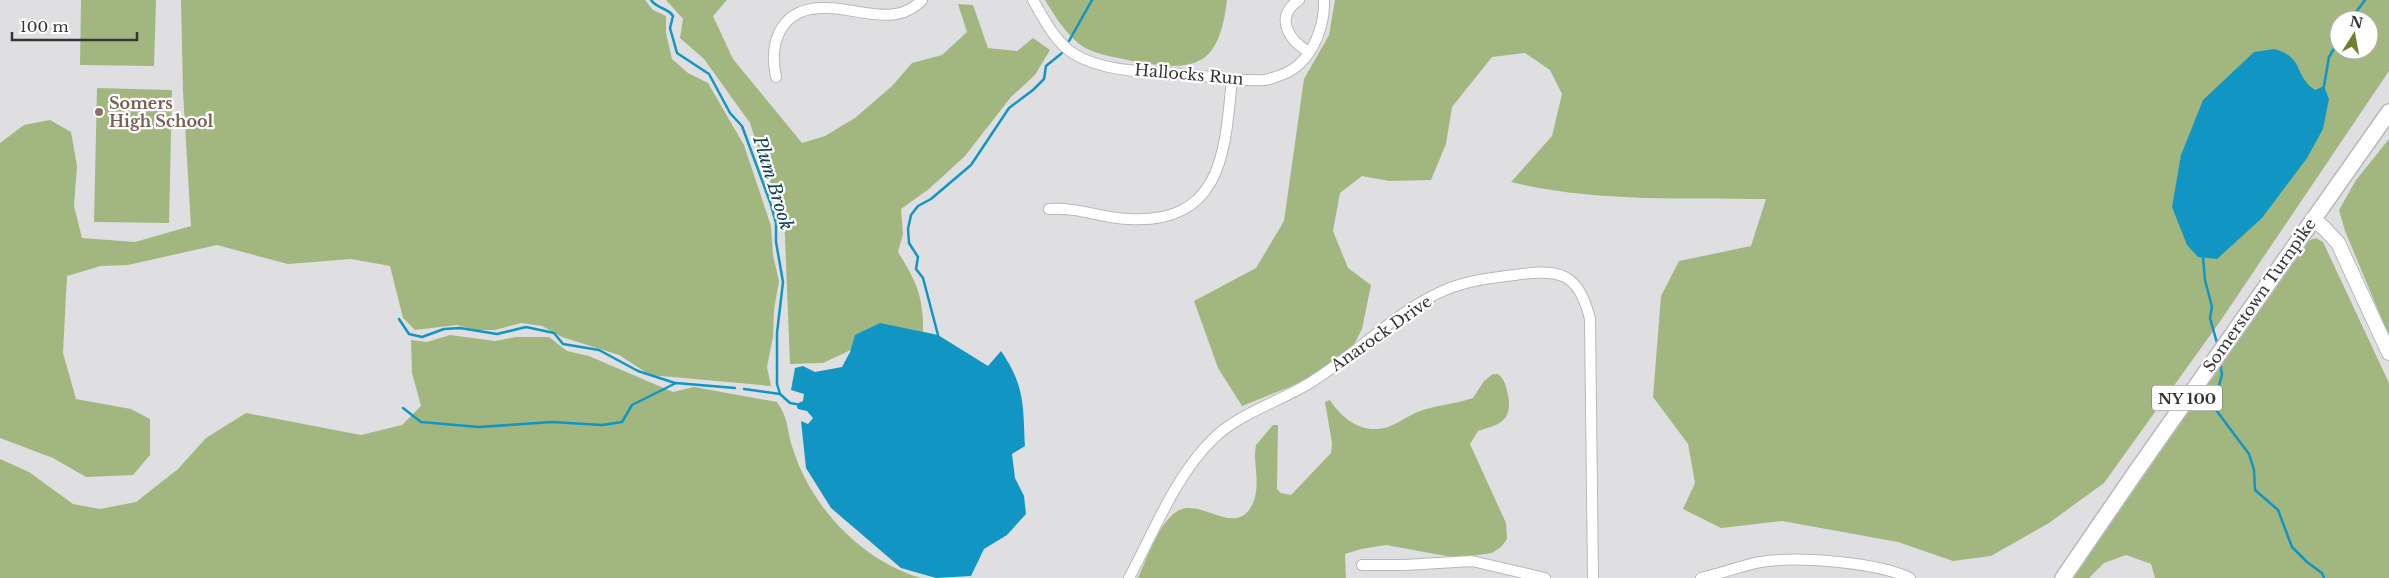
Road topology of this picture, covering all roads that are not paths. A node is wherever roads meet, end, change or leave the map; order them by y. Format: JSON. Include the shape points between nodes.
{"nodes":[{"id":1,"x":922,"y":0,"type":"edge"},
{"id":2,"x":1033,"y":0,"type":"edge"},
{"id":3,"x":1300,"y":0,"type":"edge"},
{"id":4,"x":1324,"y":0,"type":"edge"},
{"id":5,"x":1309,"y":52,"type":"junction"},
{"id":6,"x":776,"y":77,"type":"dead end"},
{"id":7,"x":1232,"y":79,"type":"junction"},
{"id":8,"x":2389,"y":112,"type":"edge"},
{"id":9,"x":1049,"y":209,"type":"dead end"},
{"id":10,"x":2312,"y":219,"type":"junction"},
{"id":11,"x":2389,"y":353,"type":"edge"},
{"id":12,"x":1362,"y":565,"type":"dead end"},
{"id":13,"x":1129,"y":578,"type":"edge"},
{"id":14,"x":1545,"y":578,"type":"edge"},
{"id":15,"x":1593,"y":578,"type":"edge"},
{"id":16,"x":1701,"y":578,"type":"edge"},
{"id":17,"x":1910,"y":578,"type":"edge"},
{"id":18,"x":2063,"y":578,"type":"edge"}],
"edges":[{"from":1,"to":6,"type":"street","via":[[893,15],[828,8],[794,16],[779,30],[775,39],[773,59]]},
{"from":2,"to":7,"type":"street","name":"Hallocks Run","via":[[1060,42],[1075,55],[1121,68]]},
{"from":3,"to":5,"type":"street","via":[[1291,8],[1287,18],[1288,33]]},
{"from":4,"to":5,"type":"street","name":"Hallocks Run","via":[[1323,22]]},
{"from":5,"to":7,"type":"street","name":"Hallocks Run","via":[[1296,67],[1279,76],[1265,80]]},
{"from":7,"to":9,"type":"street","via":[[1222,156],[1212,182],[1193,202],[1180,211],[1147,220],[1117,218],[1071,208]]},
{"from":8,"to":10,"type":"main road","name":"Somerstown Turnpike","number":"NY 100"},
{"from":10,"to":11,"type":"main road","via":[[2338,243]]},
{"from":10,"to":18,"type":"main road","name":"Somerstown Turnpike","number":"NY 100"},
{"from":12,"to":14,"type":"street","via":[[1472,560]]},
{"from":13,"to":15,"type":"street","name":"Anarock Drive","via":[[1175,492],[1214,438],[1238,421],[1309,384],[1411,309],[1445,290],[1478,279],[1549,272],[1573,280],[1585,298],[1590,319]]},
{"from":16,"to":17,"type":"street","via":[[1759,562],[1791,559],[1850,564]]}]}
